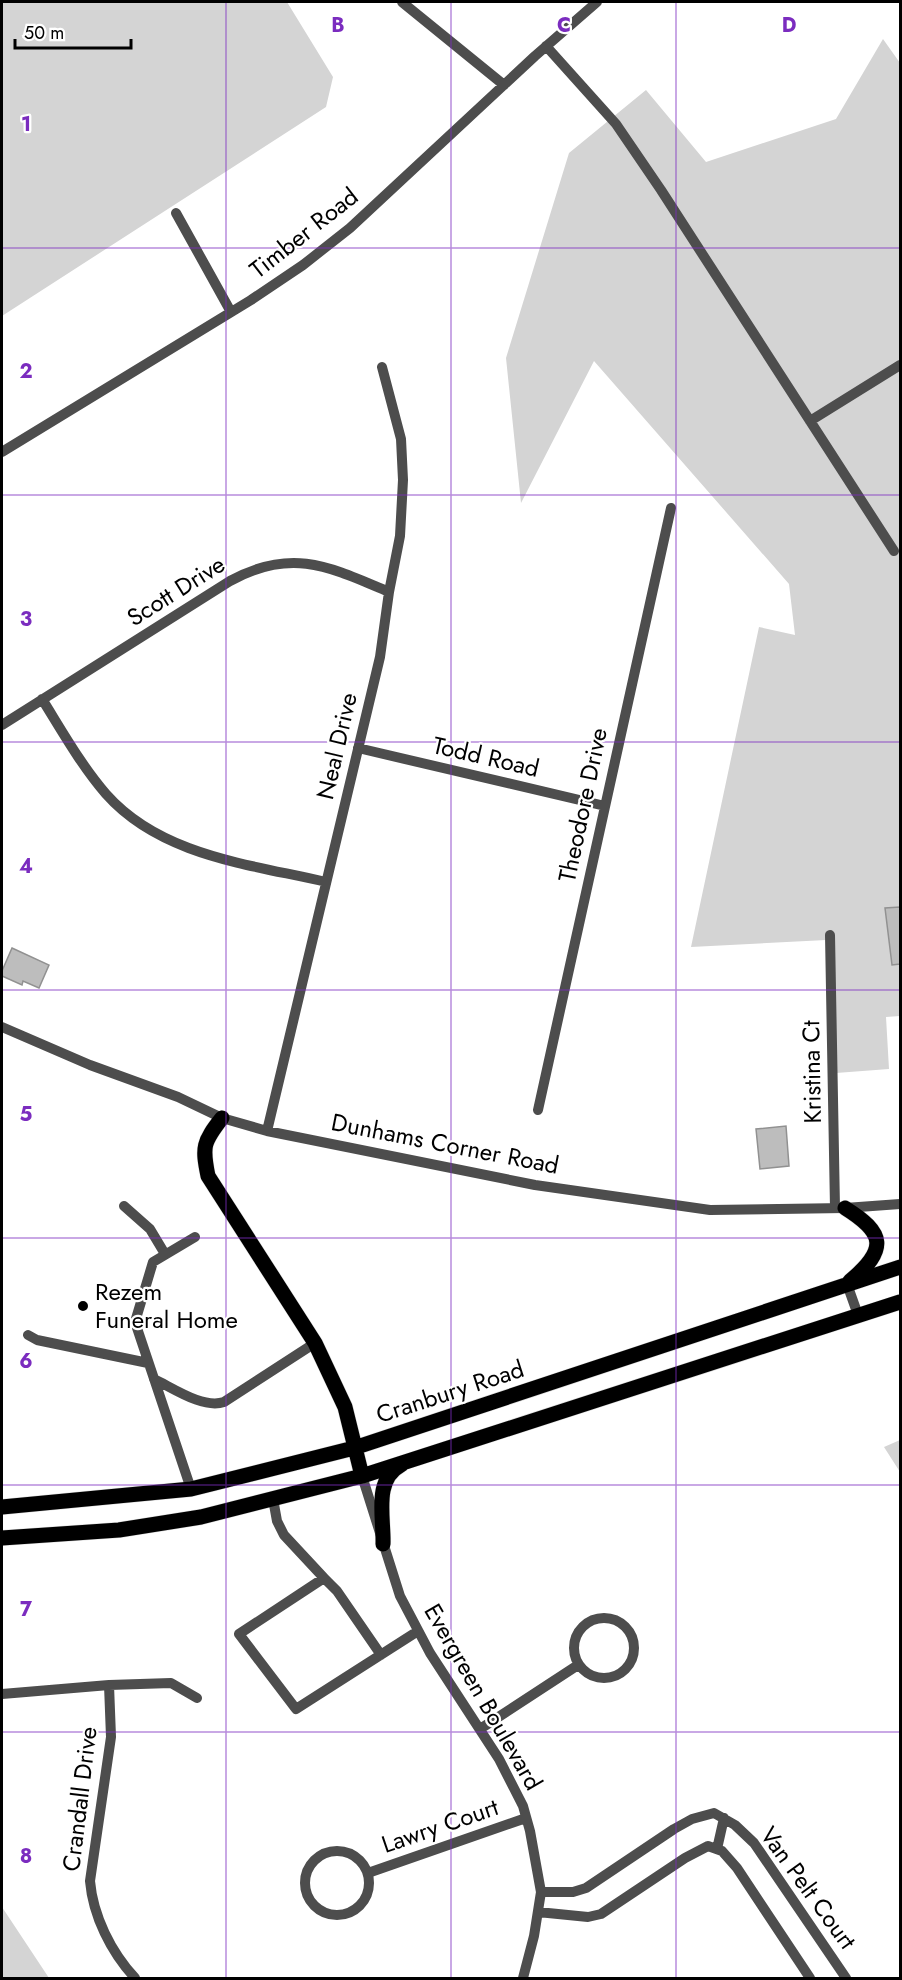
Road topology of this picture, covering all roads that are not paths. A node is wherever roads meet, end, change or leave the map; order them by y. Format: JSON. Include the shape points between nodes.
{"nodes":[{"id":1,"x":402,"y":2,"type":"edge"},
{"id":2,"x":597,"y":2,"type":"edge"},
{"id":3,"x":546,"y":46,"type":"junction"},
{"id":4,"x":504,"y":85,"type":"junction"},
{"id":5,"x":176,"y":213,"type":"dead end"},
{"id":6,"x":231,"y":312,"type":"junction"},
{"id":7,"x":900,"y":365,"type":"edge"},
{"id":8,"x":382,"y":367,"type":"dead end"},
{"id":9,"x":810,"y":421,"type":"junction"},
{"id":10,"x":2,"y":452,"type":"edge"},
{"id":11,"x":670,"y":508,"type":"dead end"},
{"id":12,"x":894,"y":551,"type":"dead end"},
{"id":13,"x":389,"y":592,"type":"junction"},
{"id":14,"x":42,"y":699,"type":"junction"},
{"id":15,"x":2,"y":725,"type":"edge"},
{"id":16,"x":358,"y":748,"type":"junction"},
{"id":17,"x":604,"y":806,"type":"junction"},
{"id":18,"x":326,"y":882,"type":"junction"},
{"id":19,"x":830,"y":935,"type":"dead end"},
{"id":20,"x":2,"y":1028,"type":"edge"},
{"id":21,"x":538,"y":1110,"type":"dead end"},
{"id":22,"x":222,"y":1118,"type":"junction"},
{"id":23,"x":267,"y":1131,"type":"junction"},
{"id":24,"x":900,"y":1204,"type":"edge"},
{"id":25,"x":124,"y":1206,"type":"dead end"},
{"id":26,"x":840,"y":1208,"type":"junction"},
{"id":27,"x":195,"y":1237,"type":"dead end"},
{"id":28,"x":165,"y":1254,"type":"junction"},
{"id":29,"x":900,"y":1268,"type":"edge"},
{"id":30,"x":848,"y":1284,"type":"junction"},
{"id":31,"x":900,"y":1302,"type":"edge"},
{"id":32,"x":858,"y":1315,"type":"junction"},
{"id":33,"x":28,"y":1335,"type":"dead end"},
{"id":34,"x":315,"y":1343,"type":"junction"},
{"id":35,"x":148,"y":1363,"type":"junction"},
{"id":36,"x":154,"y":1379,"type":"junction"},
{"id":37,"x":354,"y":1448,"type":"junction"},
{"id":38,"x":408,"y":1461,"type":"junction"},
{"id":39,"x":362,"y":1476,"type":"junction"},
{"id":40,"x":191,"y":1489,"type":"junction"},
{"id":41,"x":273,"y":1499,"type":"junction"},
{"id":42,"x":2,"y":1507,"type":"edge"},
{"id":43,"x":2,"y":1538,"type":"edge"},
{"id":44,"x":383,"y":1544,"type":"junction"},
{"id":45,"x":323,"y":1577,"type":"junction"},
{"id":46,"x":418,"y":1630,"type":"junction"},
{"id":47,"x":381,"y":1655,"type":"junction"},
{"id":48,"x":578,"y":1665,"type":"junction"},
{"id":49,"x":109,"y":1685,"type":"junction"},
{"id":50,"x":2,"y":1694,"type":"edge"},
{"id":51,"x":197,"y":1698,"type":"dead end"},
{"id":52,"x":480,"y":1729,"type":"junction"},
{"id":53,"x":526,"y":1818,"type":"junction"},
{"id":54,"x":724,"y":1818,"type":"junction"},
{"id":55,"x":717,"y":1849,"type":"junction"},
{"id":56,"x":368,"y":1873,"type":"junction"},
{"id":57,"x":542,"y":1892,"type":"junction"},
{"id":58,"x":538,"y":1912,"type":"junction"},
{"id":59,"x":135,"y":1978,"type":"edge"},
{"id":60,"x":523,"y":1978,"type":"edge"},
{"id":61,"x":810,"y":1978,"type":"edge"},
{"id":62,"x":846,"y":1978,"type":"edge"}],
"edges":[{"from":1,"to":4,"type":"street"},
{"from":2,"to":3,"type":"street","name":"Timber Road"},
{"from":3,"to":4,"type":"street","name":"Timber Road"},
{"from":3,"to":9,"type":"street","via":[[616,124]]},
{"from":4,"to":6,"type":"street","name":"Timber Road","via":[[350,228],[303,265]]},
{"from":5,"to":6,"type":"street"},
{"from":6,"to":10,"type":"street","name":"Timber Road"},
{"from":7,"to":9,"type":"street"},
{"from":8,"to":13,"type":"street","name":"Neal Drive","via":[[401,439],[403,480],[400,536]]},
{"from":9,"to":12,"type":"street"},
{"from":11,"to":17,"type":"street","name":"Theodore Drive"},
{"from":13,"to":14,"type":"street","name":"Scott Drive","via":[[315,564],[283,563],[252,569]]},
{"from":13,"to":16,"type":"street","name":"Neal Drive","via":[[380,657]]},
{"from":14,"to":15,"type":"street","name":"Scott Drive"},
{"from":14,"to":18,"type":"street","via":[[94,779],[139,823],[195,852]]},
{"from":16,"to":17,"type":"street","name":"Todd Road"},
{"from":16,"to":18,"type":"street","name":"Neal Drive"},
{"from":17,"to":21,"type":"street","name":"Theodore Drive"},
{"from":18,"to":23,"type":"street","name":"Neal Drive"},
{"from":19,"to":26,"type":"street","name":"Kristina Ct"},
{"from":20,"to":22,"type":"street","name":"Dunhams Corner Road"},
{"from":22,"to":23,"type":"street","name":"Dunhams Corner Road"},
{"from":22,"to":34,"type":"main road","via":[[209,1135],[203,1153],[208,1176]]},
{"from":23,"to":26,"type":"street","name":"Dunhams Corner Road","via":[[535,1185],[710,1210]]},
{"from":24,"to":26,"type":"street","name":"Dunhams Corner Road"},
{"from":25,"to":28,"type":"street","via":[[150,1229]]},
{"from":26,"to":30,"type":"main road","via":[[867,1222],[877,1238],[876,1253]]},
{"from":27,"to":28,"type":"street"},
{"from":28,"to":35,"type":"street","via":[[153,1262],[135,1322]]},
{"from":29,"to":30,"type":"main road","name":"Cranbury Road"},
{"from":30,"to":32,"type":"street"},
{"from":30,"to":37,"type":"main road","name":"Cranbury Road"},
{"from":31,"to":32,"type":"main road"},
{"from":32,"to":38,"type":"main road"},
{"from":33,"to":35,"type":"street"},
{"from":34,"to":36,"type":"street","via":[[216,1405]]},
{"from":34,"to":37,"type":"main road","via":[[345,1407]]},
{"from":35,"to":36,"type":"street"},
{"from":36,"to":40,"type":"street"},
{"from":37,"to":39,"type":"main road"},
{"from":37,"to":40,"type":"main road","name":"Cranbury Road"},
{"from":38,"to":39,"type":"main road"},
{"from":38,"to":44,"type":"main road","via":[[395,1468],[382,1488]]},
{"from":39,"to":41,"type":"main road"},
{"from":39,"to":44,"type":"street","name":"Evergreen Boulevard"},
{"from":40,"to":42,"type":"main road","name":"Cranbury Road"},
{"from":41,"to":43,"type":"main road","via":[[201,1517],[119,1530]]},
{"from":41,"to":45,"type":"street","via":[[284,1535]]},
{"from":44,"to":46,"type":"street","name":"Evergreen Boulevard","via":[[400,1596]]},
{"from":45,"to":47,"type":"street"},
{"from":45,"to":47,"type":"street","via":[[239,1634],[296,1709]]},
{"from":46,"to":47,"type":"street"},
{"from":46,"to":52,"type":"street","name":"Evergreen Boulevard"},
{"from":48,"to":48,"type":"street","via":[[605,1679],[624,1672],[634,1654],[632,1634],[618,1620],[608,1617],[589,1621],[573,1646]]},
{"from":48,"to":52,"type":"street"},
{"from":49,"to":50,"type":"street"},
{"from":49,"to":51,"type":"street","via":[[171,1683]]},
{"from":49,"to":59,"type":"street","name":"Crandall Drive","via":[[111,1737],[90,1881],[92,1900],[112,1948]]},
{"from":52,"to":53,"type":"street","name":"Evergreen Boulevard","via":[[512,1782]]},
{"from":53,"to":56,"type":"street","name":"Lawry Court"},
{"from":53,"to":57,"type":"street","name":"Evergreen Boulevard"},
{"from":54,"to":55,"type":"street"},
{"from":54,"to":57,"type":"street","via":[[714,1813],[692,1819],[586,1888]]},
{"from":54,"to":62,"type":"street","name":"Van Pelt Court","via":[[754,1844]]},
{"from":55,"to":58,"type":"street","via":[[708,1846],[685,1858],[601,1914],[588,1917]]},
{"from":55,"to":61,"type":"street","name":"Van Pelt Court","via":[[737,1868]]},
{"from":56,"to":56,"type":"street","name":"Lawry Court","via":[[356,1857],[336,1850],[326,1852],[310,1864],[304,1884],[306,1894],[311,1903],[327,1914],[347,1914],[368,1893]]},
{"from":57,"to":58,"type":"street","name":"Evergreen Boulevard"},
{"from":58,"to":60,"type":"street","name":"Evergreen Boulevard"}]}
